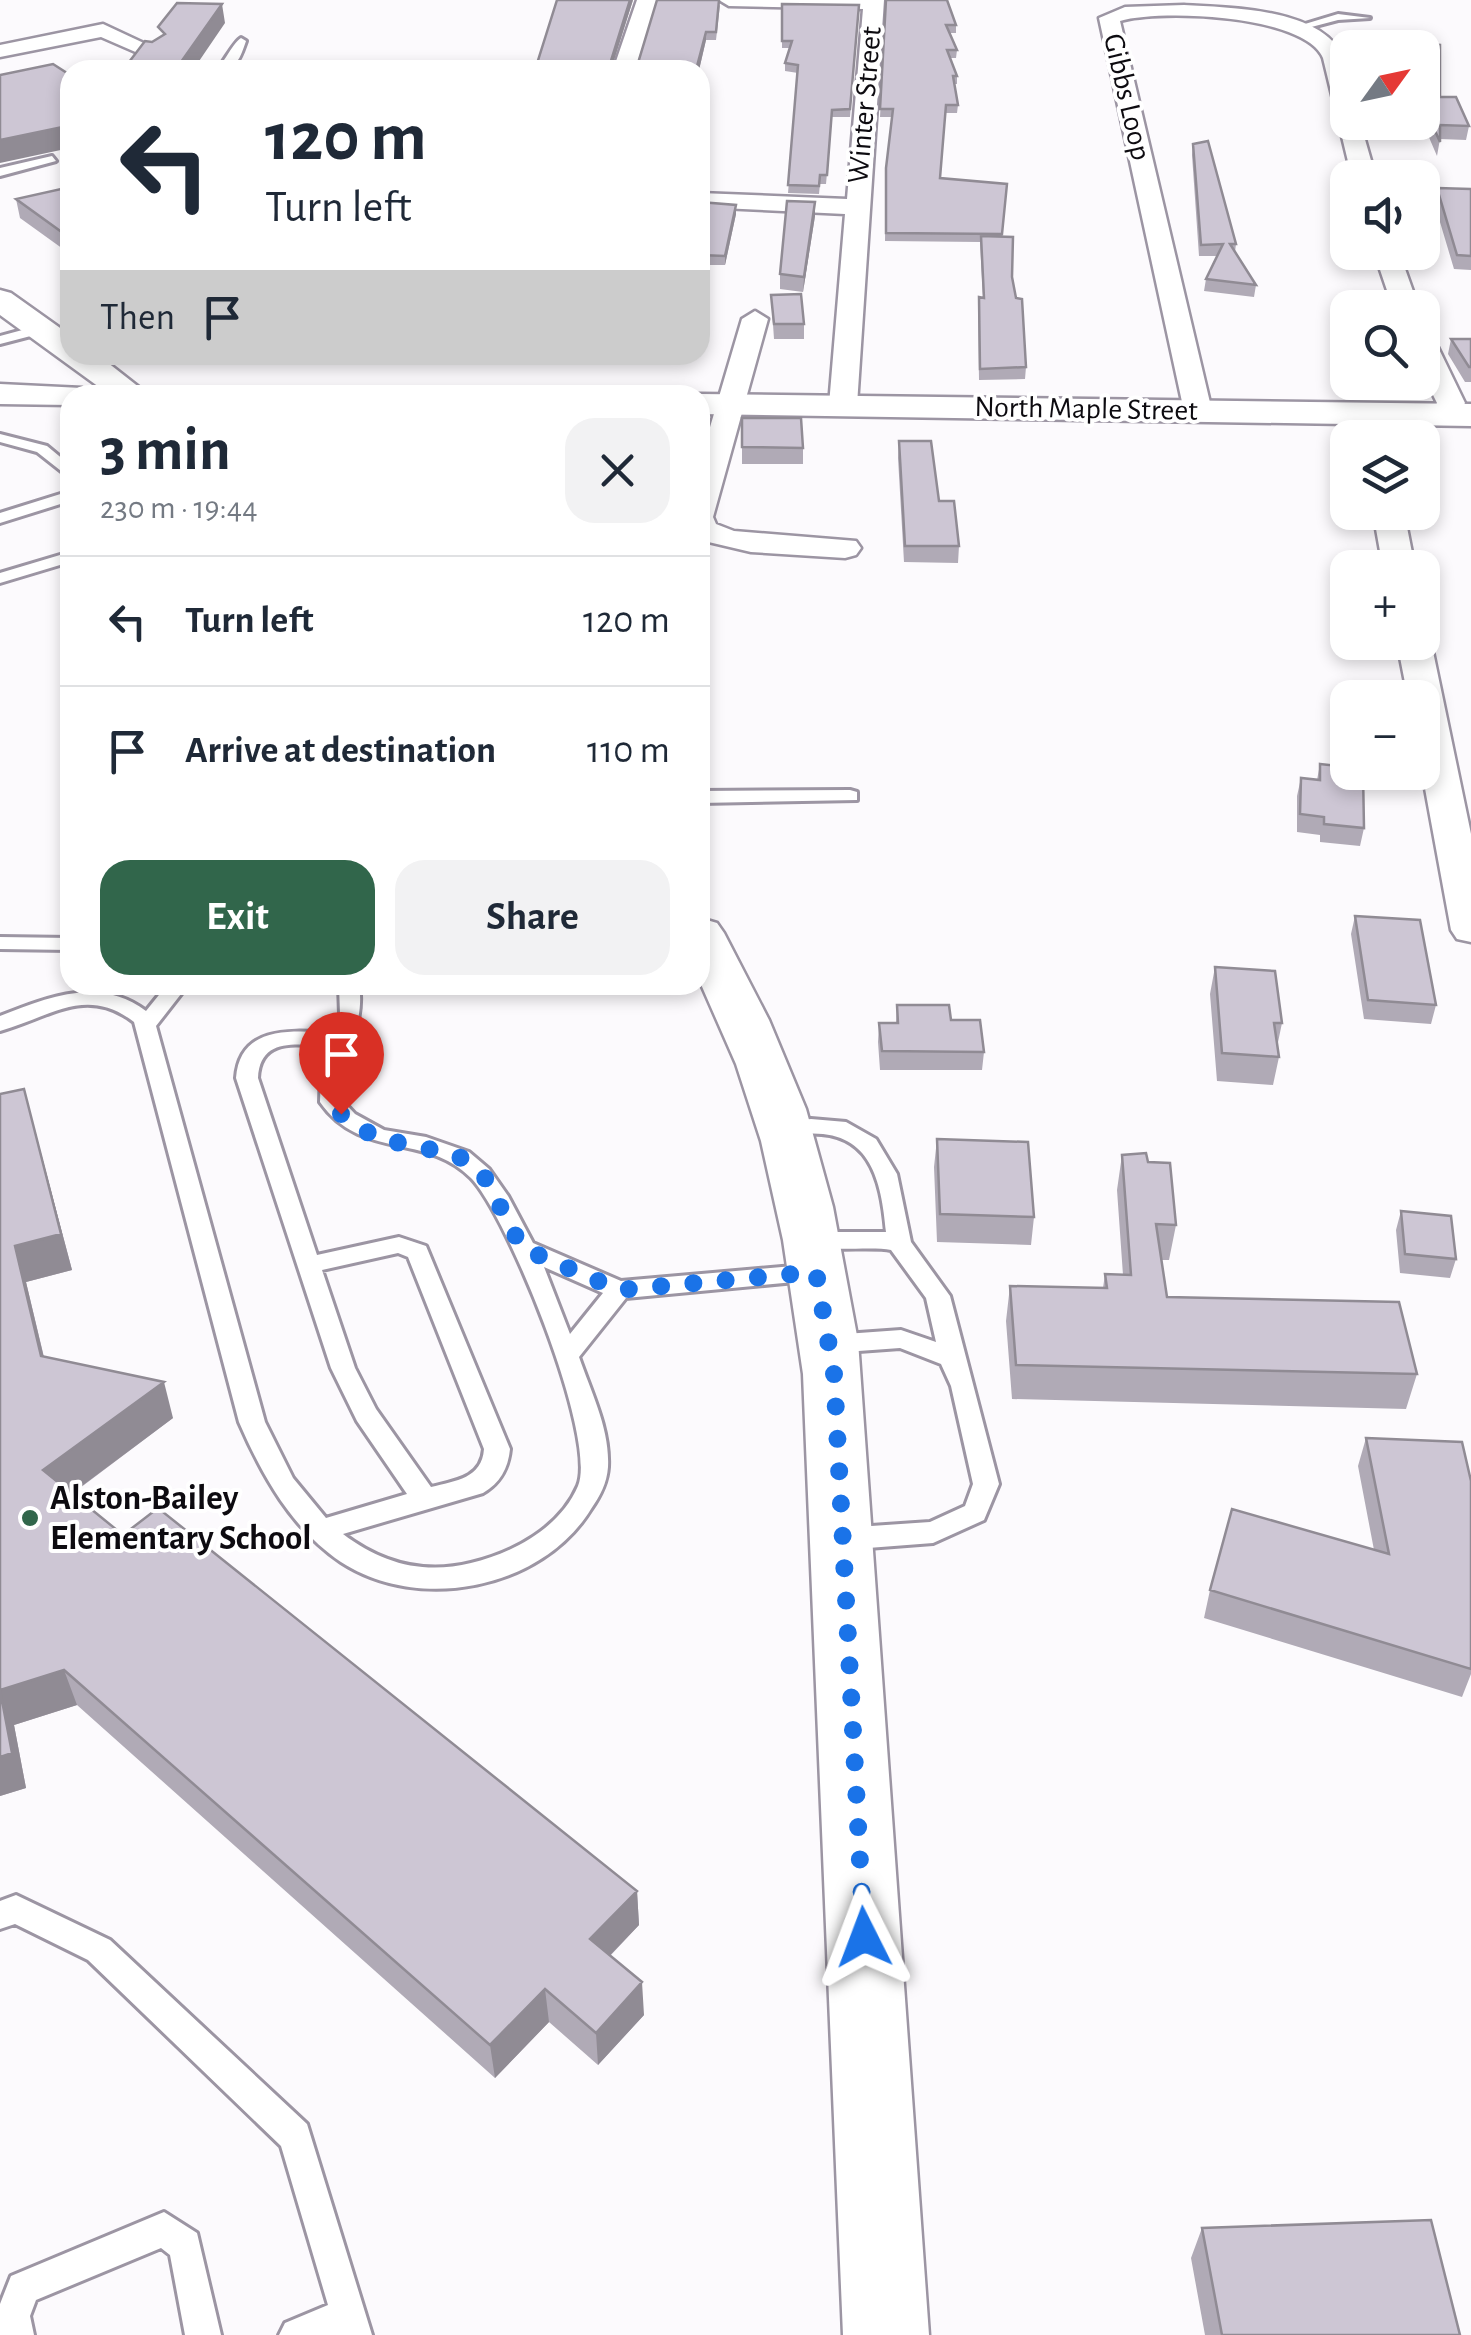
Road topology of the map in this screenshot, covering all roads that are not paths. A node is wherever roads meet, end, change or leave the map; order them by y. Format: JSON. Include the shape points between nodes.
{"nodes":[{"id":1,"x":647,"y":0,"type":"edge"},
{"id":2,"x":729,"y":0,"type":"edge"},
{"id":3,"x":873,"y":2,"type":"edge"},
{"id":4,"x":1365,"y":18,"type":"dead end"},
{"id":5,"x":1300,"y":27,"type":"junction"},
{"id":6,"x":241,"y":41,"type":"dead end"},
{"id":7,"x":0,"y":51,"type":"edge"},
{"id":8,"x":154,"y":53,"type":"edge"},
{"id":9,"x":1330,"y":57,"type":"edge"},
{"id":10,"x":233,"y":60,"type":"edge"},
{"id":11,"x":627,"y":60,"type":"edge"},
{"id":12,"x":52,"y":159,"type":"edge"},
{"id":13,"x":0,"y":172,"type":"edge"},
{"id":14,"x":710,"y":200,"type":"edge"},
{"id":15,"x":856,"y":207,"type":"junction"},
{"id":16,"x":0,"y":300,"type":"edge"},
{"id":17,"x":755,"y":320,"type":"dead end"},
{"id":18,"x":40,"y":329,"type":"junction"},
{"id":19,"x":0,"y":340,"type":"edge"},
{"id":20,"x":60,"y":340,"type":"edge"},
{"id":21,"x":98,"y":365,"type":"edge"},
{"id":22,"x":1440,"y":380,"type":"edge"},
{"id":23,"x":121,"y":385,"type":"edge"},
{"id":24,"x":0,"y":394,"type":"edge"},
{"id":25,"x":60,"y":395,"type":"edge"},
{"id":26,"x":715,"y":405,"type":"edge"},
{"id":27,"x":843,"y":406,"type":"junction"},
{"id":28,"x":1198,"y":410,"type":"junction"},
{"id":29,"x":1457,"y":415,"type":"edge"},
{"id":30,"x":1414,"y":420,"type":"edge"},
{"id":31,"x":1330,"y":422,"type":"edge"},
{"id":32,"x":0,"y":438,"type":"edge"},
{"id":33,"x":710,"y":442,"type":"edge"},
{"id":34,"x":60,"y":464,"type":"edge"},
{"id":35,"x":60,"y":502,"type":"edge"},
{"id":36,"x":7,"y":520,"type":"edge"},
{"id":37,"x":710,"y":533,"type":"edge"},
{"id":38,"x":845,"y":548,"type":"dead end"},
{"id":39,"x":57,"y":556,"type":"edge"},
{"id":40,"x":9,"y":572,"type":"edge"},
{"id":41,"x":1418,"y":660,"type":"edge"},
{"id":42,"x":850,"y":796,"type":"dead end"},
{"id":43,"x":710,"y":797,"type":"edge"},
{"id":44,"x":1471,"y":930,"type":"edge"},
{"id":45,"x":0,"y":943,"type":"edge"},
{"id":46,"x":60,"y":944,"type":"edge"},
{"id":47,"x":710,"y":954,"type":"edge"},
{"id":48,"x":170,"y":995,"type":"edge"},
{"id":49,"x":349,"y":995,"type":"edge"},
{"id":50,"x":0,"y":1024,"type":"edge"},
{"id":51,"x":146,"y":1025,"type":"junction"},
{"id":52,"x":341,"y":1040,"type":"junction"},
{"id":53,"x":784,"y":1128,"type":"junction"},
{"id":54,"x":899,"y":1244,"type":"junction"},
{"id":55,"x":522,"y":1248,"type":"junction"},
{"id":56,"x":814,"y":1256,"type":"junction"},
{"id":57,"x":309,"y":1266,"type":"junction"},
{"id":58,"x":619,"y":1290,"type":"junction"},
{"id":59,"x":829,"y":1344,"type":"junction"},
{"id":60,"x":565,"y":1357,"type":"junction"},
{"id":61,"x":950,"y":1358,"type":"junction"},
{"id":62,"x":425,"y":1499,"type":"junction"},
{"id":63,"x":321,"y":1530,"type":"junction"},
{"id":64,"x":842,"y":1539,"type":"junction"},
{"id":65,"x":0,"y":1916,"type":"edge"},
{"id":66,"x":350,"y":2325,"type":"edge"},
{"id":67,"x":16,"y":2335,"type":"edge"},
{"id":68,"x":202,"y":2335,"type":"edge"},
{"id":69,"x":297,"y":2335,"type":"edge"},
{"id":70,"x":886,"y":2335,"type":"edge"}],
"edges":[{"from":1,"to":11,"type":"street"},
{"from":2,"to":3,"type":"street","name":"Winter Street"},
{"from":3,"to":15,"type":"street","name":"Winter Street"},
{"from":4,"to":5,"type":"lane"},
{"from":5,"to":9,"type":"street","via":[[1326,43]]},
{"from":5,"to":28,"type":"street","name":"Gibbs Loop","via":[[1159,9],[1109,18]]},
{"from":6,"to":10,"type":"lane"},
{"from":7,"to":8,"type":"street","via":[[104,30]]},
{"from":12,"to":13,"type":"lane"},
{"from":14,"to":15,"type":"street","name":"Winter Street"},
{"from":15,"to":27,"type":"street","name":"Winter Street"},
{"from":16,"to":18,"type":"main road"},
{"from":17,"to":26,"type":"street"},
{"from":18,"to":19,"type":"lane"},
{"from":18,"to":20,"type":"main road"},
{"from":21,"to":23,"type":"main road"},
{"from":22,"to":29,"type":"street"},
{"from":24,"to":25,"type":"main road"},
{"from":26,"to":27,"type":"main road","name":"North Maple Street"},
{"from":26,"to":33,"type":"street"},
{"from":27,"to":28,"type":"main road","name":"North Maple Street"},
{"from":28,"to":31,"type":"main road","name":"North Maple Street"},
{"from":29,"to":30,"type":"main road","name":"North Maple Street"},
{"from":32,"to":34,"type":"lane","via":[[42,449]]},
{"from":35,"to":36,"type":"lane"},
{"from":37,"to":38,"type":"street","via":[[723,540]]},
{"from":39,"to":40,"type":"lane"},
{"from":41,"to":44,"type":"street"},
{"from":42,"to":43,"type":"lane"},
{"from":45,"to":46,"type":"lane"},
{"from":47,"to":53,"type":"main road"},
{"from":48,"to":51,"type":"lane"},
{"from":49,"to":52,"type":"lane"},
{"from":50,"to":51,"type":"lane","via":[[94,997],[132,1008]]},
{"from":51,"to":63,"type":"lane","via":[[252,1422],[276,1472]]},
{"from":52,"to":55,"type":"lane","via":[[328,1089],[341,1114],[376,1138],[436,1148],[471,1164],[499,1199]]},
{"from":52,"to":57,"type":"lane","via":[[274,1040],[254,1050],[246,1064]]},
{"from":53,"to":54,"type":"lane","via":[[843,1128],[859,1138],[885,1170]]},
{"from":53,"to":56,"type":"main road"},
{"from":54,"to":56,"type":"lane","via":[[873,1238]]},
{"from":54,"to":61,"type":"lane","via":[[938,1296]]},
{"from":55,"to":58,"type":"lane"},
{"from":55,"to":60,"type":"lane"},
{"from":56,"to":58,"type":"lane"},
{"from":56,"to":59,"type":"main road"},
{"from":57,"to":62,"type":"lane","via":[[354,1393]]},
{"from":57,"to":62,"type":"lane","via":[[399,1245],[410,1246],[422,1260],[498,1463],[482,1482]]},
{"from":58,"to":60,"type":"lane"},
{"from":59,"to":61,"type":"lane","via":[[900,1339]]},
{"from":59,"to":64,"type":"main road"},
{"from":60,"to":63,"type":"lane","via":[[588,1417],[595,1464],[589,1490],[548,1540],[486,1572],[443,1578],[372,1566]]},
{"from":61,"to":64,"type":"lane","via":[[986,1484],[975,1513],[933,1532]]},
{"from":62,"to":63,"type":"lane"},
{"from":64,"to":70,"type":"main road"},
{"from":65,"to":66,"type":"lane","via":[[16,1909],[98,1950],[295,2136]]},
{"from":66,"to":69,"type":"lane"},
{"from":67,"to":68,"type":"lane","via":[[13,2316],[23,2288],[164,2229],[184,2245]]}]}
